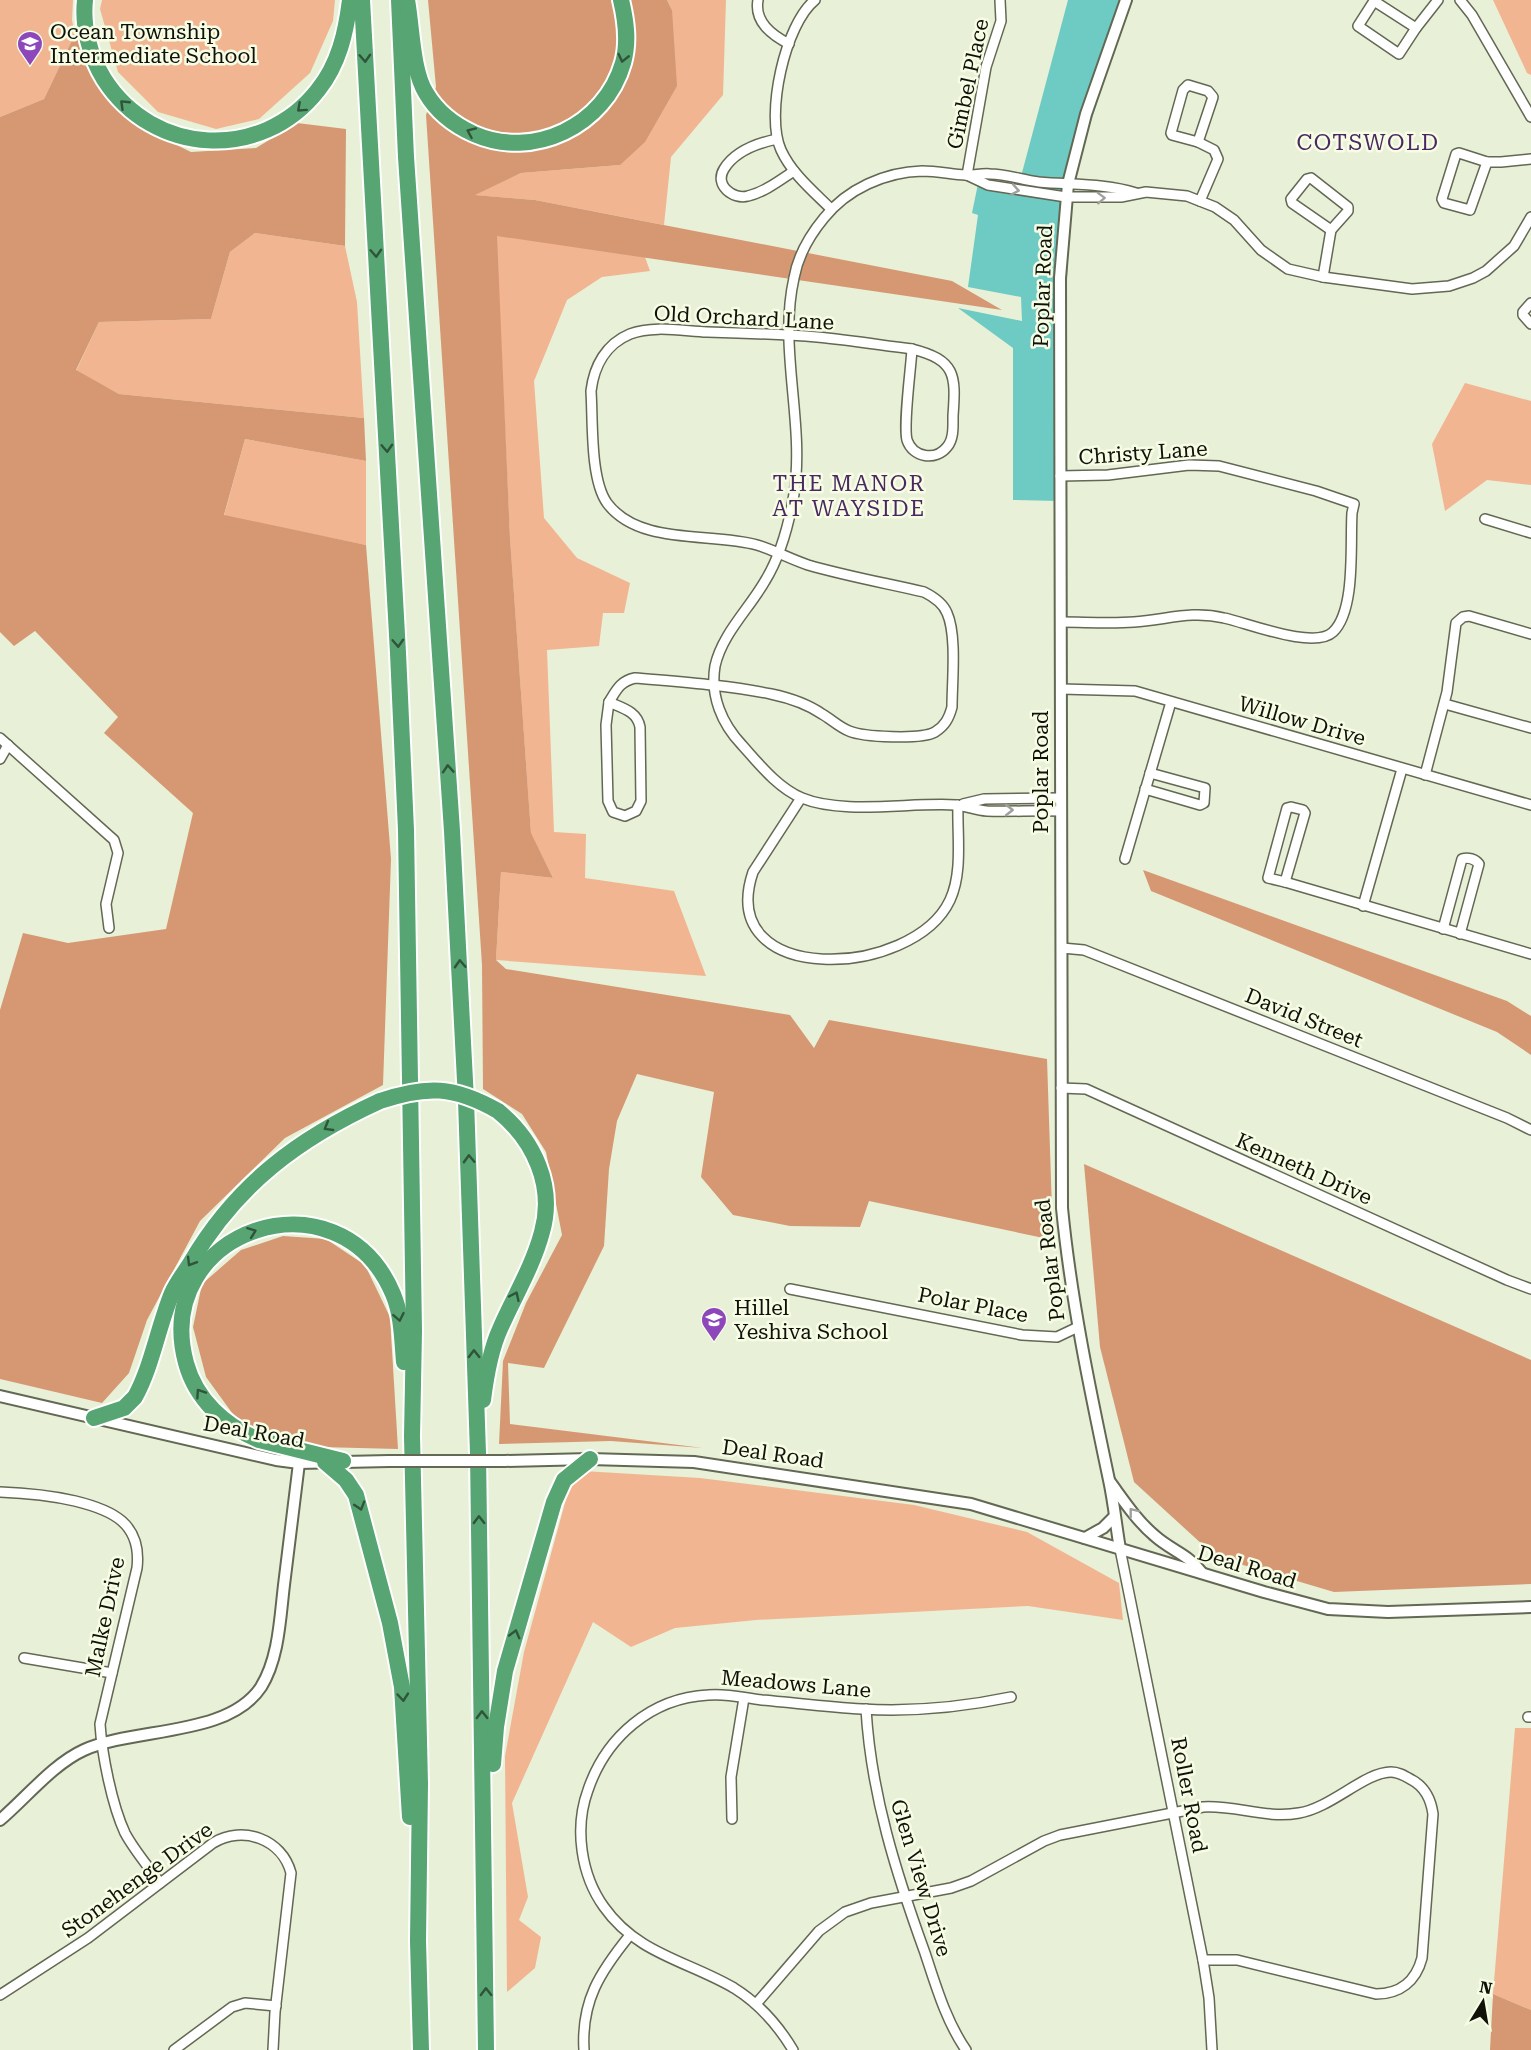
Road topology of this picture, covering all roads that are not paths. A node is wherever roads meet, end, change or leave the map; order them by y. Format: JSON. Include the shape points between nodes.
{"nodes":[{"id":1,"x":85,"y":0,"type":"edge"},
{"id":2,"x":350,"y":0,"type":"edge"},
{"id":3,"x":362,"y":0,"type":"edge"},
{"id":4,"x":399,"y":0,"type":"edge"},
{"id":5,"x":406,"y":0,"type":"edge"},
{"id":6,"x":621,"y":0,"type":"edge"},
{"id":7,"x":758,"y":0,"type":"edge"},
{"id":8,"x":799,"y":0,"type":"edge"},
{"id":9,"x":815,"y":0,"type":"edge"},
{"id":10,"x":1000,"y":0,"type":"edge"},
{"id":11,"x":1126,"y":0,"type":"edge"},
{"id":12,"x":1438,"y":0,"type":"edge"},
{"id":13,"x":1460,"y":0,"type":"edge"},
{"id":14,"x":807,"y":8,"type":"junction"},
{"id":15,"x":1416,"y":28,"type":"junction"},
{"id":16,"x":789,"y":44,"type":"junction"},
{"id":17,"x":1531,"y":117,"type":"edge"},
{"id":18,"x":777,"y":139,"type":"junction"},
{"id":19,"x":1198,"y":142,"type":"junction"},
{"id":20,"x":1531,"y":159,"type":"edge"},
{"id":21,"x":1487,"y":162,"type":"junction"},
{"id":22,"x":794,"y":171,"type":"junction"},
{"id":23,"x":967,"y":175,"type":"junction"},
{"id":24,"x":1068,"y":184,"type":"junction"},
{"id":25,"x":1136,"y":194,"type":"junction"},
{"id":26,"x":1066,"y":197,"type":"junction"},
{"id":27,"x":1200,"y":201,"type":"junction"},
{"id":28,"x":831,"y":209,"type":"junction"},
{"id":29,"x":1531,"y":217,"type":"edge"},
{"id":30,"x":1331,"y":230,"type":"junction"},
{"id":31,"x":1528,"y":230,"type":"edge"},
{"id":32,"x":1323,"y":277,"type":"junction"},
{"id":33,"x":1531,"y":303,"type":"edge"},
{"id":34,"x":1531,"y":324,"type":"edge"},
{"id":35,"x":789,"y":335,"type":"junction"},
{"id":36,"x":912,"y":349,"type":"junction"},
{"id":37,"x":1060,"y":476,"type":"junction"},
{"id":38,"x":1485,"y":519,"type":"dead end"},
{"id":39,"x":1531,"y":533,"type":"edge"},
{"id":40,"x":778,"y":553,"type":"junction"},
{"id":41,"x":1061,"y":622,"type":"junction"},
{"id":42,"x":1531,"y":634,"type":"edge"},
{"id":43,"x":716,"y":687,"type":"junction"},
{"id":44,"x":1061,"y":689,"type":"junction"},
{"id":45,"x":609,"y":702,"type":"junction"},
{"id":46,"x":1171,"y":702,"type":"junction"},
{"id":47,"x":1445,"y":704,"type":"junction"},
{"id":48,"x":1531,"y":728,"type":"edge"},
{"id":49,"x":0,"y":738,"type":"edge"},
{"id":50,"x":8,"y":745,"type":"junction"},
{"id":51,"x":0,"y":759,"type":"edge"},
{"id":52,"x":1402,"y":769,"type":"junction"},
{"id":53,"x":1150,"y":773,"type":"junction"},
{"id":54,"x":1425,"y":776,"type":"junction"},
{"id":55,"x":1145,"y":789,"type":"junction"},
{"id":56,"x":801,"y":798,"type":"junction"},
{"id":57,"x":1060,"y":798,"type":"junction"},
{"id":58,"x":958,"y":805,"type":"junction"},
{"id":59,"x":1531,"y":805,"type":"edge"},
{"id":60,"x":1061,"y":811,"type":"junction"},
{"id":61,"x":1125,"y":859,"type":"dead end"},
{"id":62,"x":1285,"y":882,"type":"junction"},
{"id":63,"x":1363,"y":906,"type":"junction"},
{"id":64,"x":109,"y":928,"type":"dead end"},
{"id":65,"x":1443,"y":929,"type":"junction"},
{"id":66,"x":1460,"y":934,"type":"junction"},
{"id":67,"x":1062,"y":948,"type":"junction"},
{"id":68,"x":1531,"y":954,"type":"edge"},
{"id":69,"x":1061,"y":1088,"type":"junction"},
{"id":70,"x":1531,"y":1131,"type":"edge"},
{"id":71,"x":790,"y":1289,"type":"dead end"},
{"id":72,"x":1531,"y":1289,"type":"edge"},
{"id":73,"x":1078,"y":1327,"type":"junction"},
{"id":74,"x":0,"y":1396,"type":"edge"},
{"id":75,"x":94,"y":1419,"type":"junction"},
{"id":76,"x":478,"y":1433,"type":"junction"},
{"id":77,"x":412,"y":1436,"type":"junction"},
{"id":78,"x":590,"y":1460,"type":"junction"},
{"id":79,"x":343,"y":1461,"type":"junction"},
{"id":80,"x":324,"y":1462,"type":"junction"},
{"id":81,"x":299,"y":1463,"type":"junction"},
{"id":82,"x":1110,"y":1482,"type":"junction"},
{"id":83,"x":0,"y":1492,"type":"edge"},
{"id":84,"x":1114,"y":1517,"type":"junction"},
{"id":85,"x":1085,"y":1538,"type":"junction"},
{"id":86,"x":1120,"y":1548,"type":"junction"},
{"id":87,"x":1202,"y":1574,"type":"junction"},
{"id":88,"x":1531,"y":1607,"type":"edge"},
{"id":89,"x":24,"y":1658,"type":"dead end"},
{"id":90,"x":112,"y":1672,"type":"junction"},
{"id":91,"x":744,"y":1698,"type":"junction"},
{"id":92,"x":1011,"y":1698,"type":"dead end"},
{"id":93,"x":866,"y":1709,"type":"junction"},
{"id":94,"x":102,"y":1744,"type":"junction"},
{"id":95,"x":1174,"y":1812,"type":"junction"},
{"id":96,"x":484,"y":1816,"type":"junction"},
{"id":97,"x":732,"y":1819,"type":"dead end"},
{"id":98,"x":0,"y":1820,"type":"edge"},
{"id":99,"x":160,"y":1883,"type":"junction"},
{"id":100,"x":904,"y":1896,"type":"junction"},
{"id":101,"x":630,"y":1935,"type":"junction"},
{"id":102,"x":418,"y":1941,"type":"junction"},
{"id":103,"x":1203,"y":1960,"type":"junction"},
{"id":104,"x":0,"y":1995,"type":"edge"},
{"id":105,"x":756,"y":2004,"type":"junction"},
{"id":106,"x":276,"y":2006,"type":"junction"},
{"id":107,"x":174,"y":2050,"type":"edge"},
{"id":108,"x":273,"y":2050,"type":"edge"},
{"id":109,"x":421,"y":2050,"type":"edge"},
{"id":110,"x":486,"y":2050,"type":"edge"},
{"id":111,"x":584,"y":2050,"type":"edge"},
{"id":112,"x":793,"y":2050,"type":"edge"},
{"id":113,"x":966,"y":2050,"type":"edge"},
{"id":114,"x":1212,"y":2050,"type":"edge"}],
"edges":[{"from":2,"to":1,"type":"highway","one_way":true,"via":[[338,55],[306,104],[272,128],[220,141],[169,133],[123,103],[108,86],[92,53],[86,31]]},
{"from":3,"to":77,"type":"highway","one_way":true,"via":[[406,830],[414,1331]]},
{"from":76,"to":4,"type":"highway","one_way":true,"via":[[460,962]]},
{"from":6,"to":5,"type":"highway","one_way":true,"via":[[627,34],[623,62],[603,101],[570,130],[514,143],[487,139],[463,129],[432,103],[418,76]]},
{"from":7,"to":16,"type":"street","via":[[758,12],[767,30]]},
{"from":8,"to":14,"type":"street"},
{"from":9,"to":14,"type":"street"},
{"from":10,"to":23,"type":"street","name":"Gimbel Place","via":[[1001,21],[986,67]]},
{"from":11,"to":24,"type":"street","name":"Poplar Road","via":[[1086,114]]},
{"from":12,"to":15,"type":"street"},
{"from":13,"to":17,"type":"street"},
{"from":14,"to":16,"type":"street"},
{"from":15,"to":15,"type":"street","via":[[1399,54],[1358,26],[1374,1]]},
{"from":16,"to":18,"type":"street","via":[[774,106]]},
{"from":18,"to":22,"type":"street"},
{"from":18,"to":22,"type":"street","via":[[749,147],[736,157],[724,169],[722,184],[732,195],[748,196]]},
{"from":19,"to":19,"type":"street","via":[[1213,97],[1208,91],[1188,85],[1183,90],[1171,133]]},
{"from":19,"to":27,"type":"street","via":[[1214,150],[1218,159]]},
{"from":20,"to":21,"type":"street"},
{"from":21,"to":21,"type":"street","via":[[1470,210],[1443,203],[1456,154]]},
{"from":22,"to":28,"type":"street"},
{"from":23,"to":24,"type":"street","via":[[990,174]]},
{"from":23,"to":26,"type":"street","one_way":true,"via":[[988,185]]},
{"from":23,"to":28,"type":"street","via":[[923,171],[892,176],[858,189]]},
{"from":24,"to":25,"type":"street","via":[[1121,188]]},
{"from":24,"to":26,"type":"street","name":"Poplar Road"},
{"from":26,"to":25,"type":"street","one_way":true},
{"from":25,"to":27,"type":"street","via":[[1178,194]]},
{"from":26,"to":37,"type":"street","name":"Poplar Road","via":[[1060,278]]},
{"from":27,"to":32,"type":"street","via":[[1234,220],[1278,263]]},
{"from":28,"to":35,"type":"street","via":[[810,236],[797,263]]},
{"from":29,"to":31,"type":"street"},
{"from":30,"to":30,"type":"street","via":[[1348,207],[1311,178],[1307,179],[1292,203]]},
{"from":30,"to":32,"type":"street"},
{"from":31,"to":32,"type":"street","via":[[1495,264],[1473,278],[1449,286],[1412,289]]},
{"from":33,"to":34,"type":"street","via":[[1523,315]]},
{"from":35,"to":36,"type":"street","name":"Old Orchard Lane"},
{"from":35,"to":40,"type":"street","via":[[795,485]]},
{"from":35,"to":40,"type":"street","name":"Old Orchard Lane","via":[[638,331],[618,341],[602,357],[591,391],[598,486],[606,502],[621,517],[642,528],[742,541]]},
{"from":36,"to":36,"type":"street","name":"Old Orchard Lane","via":[[941,360],[955,386],[952,439],[946,450],[935,456],[915,452],[906,437]]},
{"from":37,"to":41,"type":"street","name":"Poplar Road"},
{"from":37,"to":41,"type":"street","name":"Christy Lane","via":[[1219,466],[1354,504],[1348,606],[1334,631],[1324,638],[1293,636],[1203,614],[1133,622]]},
{"from":38,"to":39,"type":"street"},
{"from":40,"to":43,"type":"street","via":[[765,582],[722,646],[715,670]]},
{"from":40,"to":43,"type":"street","name":"Old Orchard Lane","via":[[825,570],[924,592],[940,602],[952,631],[950,714],[942,727],[927,735],[863,734],[841,728],[794,699]]},
{"from":41,"to":44,"type":"street","name":"Poplar Road"},
{"from":42,"to":47,"type":"street","via":[[1469,616],[1459,619],[1454,627]]},
{"from":43,"to":45,"type":"street","name":"Old Orchard Lane","via":[[635,678],[618,686]]},
{"from":43,"to":56,"type":"street","via":[[717,706],[730,732],[774,778]]},
{"from":44,"to":46,"type":"street","name":"Willow Drive","via":[[1127,690]]},
{"from":44,"to":57,"type":"street","name":"Poplar Road"},
{"from":45,"to":45,"type":"street","via":[[608,801],[613,812],[625,816],[636,811],[641,801],[640,727],[636,716]]},
{"from":46,"to":52,"type":"street","name":"Willow Drive"},
{"from":46,"to":53,"type":"street"},
{"from":47,"to":48,"type":"street"},
{"from":47,"to":54,"type":"street"},
{"from":49,"to":50,"type":"street"},
{"from":50,"to":51,"type":"street"},
{"from":50,"to":64,"type":"street","via":[[117,845],[118,857],[106,904]]},
{"from":52,"to":54,"type":"street","name":"Willow Drive"},
{"from":52,"to":63,"type":"street"},
{"from":53,"to":55,"type":"street"},
{"from":53,"to":55,"type":"street","via":[[1205,788],[1204,803]]},
{"from":54,"to":59,"type":"street","name":"Willow Drive"},
{"from":55,"to":61,"type":"street"},
{"from":56,"to":58,"type":"street","via":[[835,805]]},
{"from":56,"to":58,"type":"street","via":[[753,872],[748,902],[754,924],[768,942],[782,951],[818,959],[884,951],[913,938],[935,921],[955,883]]},
{"from":57,"to":58,"type":"street","via":[[984,799]]},
{"from":57,"to":60,"type":"street","name":"Poplar Road"},
{"from":58,"to":60,"type":"street","one_way":true,"via":[[985,811]]},
{"from":60,"to":67,"type":"street","name":"Poplar Road"},
{"from":62,"to":62,"type":"street","via":[[1305,813],[1292,807],[1287,808],[1268,878]]},
{"from":62,"to":63,"type":"street"},
{"from":63,"to":65,"type":"street"},
{"from":65,"to":66,"type":"street"},
{"from":65,"to":66,"type":"street","via":[[1462,859],[1466,857],[1479,864]]},
{"from":66,"to":68,"type":"street"},
{"from":67,"to":69,"type":"street","name":"Poplar Road"},
{"from":67,"to":70,"type":"street","name":"David Street","via":[[1095,954],[1507,1118]]},
{"from":69,"to":72,"type":"street","name":"Kenneth Drive","via":[[1086,1089]]},
{"from":69,"to":73,"type":"street","name":"Poplar Road","via":[[1062,1208]]},
{"from":71,"to":73,"type":"street","name":"Polar Place","via":[[1022,1335],[1057,1336]]},
{"from":73,"to":82,"type":"street","name":"Poplar Road"},
{"from":74,"to":75,"type":"street","name":"Deal Road"},
{"from":76,"to":75,"type":"highway","one_way":true,"bridge":true,"via":[[492,1353],[538,1244],[546,1209],[543,1179],[520,1131],[498,1111],[476,1098],[434,1089],[401,1094],[345,1117],[309,1138],[236,1199],[203,1240],[174,1291],[135,1397],[124,1408]]},
{"from":75,"to":81,"type":"street","name":"Deal Road"},
{"from":96,"to":76,"type":"highway","one_way":true},
{"from":79,"to":77,"type":"highway","one_way":true,"via":[[279,1447],[246,1434],[208,1405],[189,1375],[181,1340],[189,1294],[214,1255],[245,1233],[281,1224],[327,1230],[359,1248],[375,1263],[399,1315]]},
{"from":77,"to":102,"type":"highway","via":[[420,1784]]},
{"from":78,"to":79,"type":"street","name":"Deal Road","bridge":true},
{"from":78,"to":85,"type":"street","name":"Deal Road","via":[[694,1462],[910,1493],[981,1506]]},
{"from":96,"to":78,"type":"highway","one_way":true,"via":[[500,1697],[525,1599],[561,1485]]},
{"from":79,"to":80,"type":"street","name":"Deal Road"},
{"from":80,"to":81,"type":"street","name":"Deal Road"},
{"from":80,"to":102,"type":"highway","one_way":true,"via":[[351,1485],[360,1504],[396,1655],[403,1705]]},
{"from":81,"to":94,"type":"street","via":[[273,1658],[262,1686],[238,1709],[218,1719]]},
{"from":82,"to":84,"type":"street","name":"Poplar Road"},
{"from":87,"to":82,"type":"street","one_way":true,"via":[[1194,1562],[1156,1538]]},
{"from":83,"to":90,"type":"street","name":"Malke Drive","via":[[39,1494],[96,1507],[119,1517],[130,1531],[138,1560]]},
{"from":84,"to":85,"type":"street"},
{"from":84,"to":86,"type":"street","name":"Poplar Road"},
{"from":85,"to":86,"type":"street","name":"Deal Road"},
{"from":86,"to":87,"type":"street","name":"Deal Road"},
{"from":86,"to":95,"type":"street","name":"Roller Road"},
{"from":87,"to":88,"type":"street","name":"Deal Road","via":[[1301,1603],[1355,1611]]},
{"from":89,"to":90,"type":"street"},
{"from":90,"to":94,"type":"street","name":"Malke Drive","via":[[100,1724]]},
{"from":91,"to":93,"type":"street","name":"Meadows Lane"},
{"from":91,"to":97,"type":"street","via":[[730,1777]]},
{"from":91,"to":101,"type":"street","name":"Meadows Lane","via":[[695,1696],[662,1706],[629,1726],[597,1767],[582,1815],[584,1861],[600,1901]]},
{"from":92,"to":93,"type":"street","name":"Meadows Lane","via":[[930,1708]]},
{"from":93,"to":100,"type":"street","name":"Glen View Drive","via":[[877,1794]]},
{"from":94,"to":98,"type":"street","via":[[69,1760]]},
{"from":94,"to":99,"type":"street","name":"Malke Drive","via":[[121,1823]]},
{"from":95,"to":100,"type":"street","via":[[1060,1835],[971,1881]]},
{"from":95,"to":103,"type":"street","name":"Roller Road"},
{"from":95,"to":103,"type":"street","via":[[1214,1806],[1273,1816],[1300,1813],[1325,1805],[1375,1776],[1390,1772],[1422,1785],[1434,1814],[1422,1958],[1407,1986],[1376,1994],[1237,1960]]},
{"from":110,"to":96,"type":"highway","one_way":true},
{"from":99,"to":104,"type":"street","name":"Stonehenge Drive","via":[[70,1951]]},
{"from":99,"to":106,"type":"street","name":"Stonehenge Drive","via":[[226,1837],[255,1837],[279,1849],[288,1864],[291,1881]]},
{"from":100,"to":105,"type":"street","via":[[850,1909],[832,1920]]},
{"from":100,"to":113,"type":"street","name":"Glen View Drive","via":[[946,2015]]},
{"from":101,"to":105,"type":"street","name":"Meadows Lane","via":[[652,1950],[732,1987]]},
{"from":101,"to":111,"type":"street","via":[[594,1987],[585,2021]]},
{"from":102,"to":109,"type":"highway"},
{"from":103,"to":114,"type":"street","name":"Roller Road"},
{"from":105,"to":112,"type":"street","name":"Meadows Lane"},
{"from":106,"to":107,"type":"street","via":[[245,2003],[232,2007]]},
{"from":106,"to":108,"type":"street","name":"Stonehenge Drive"}]}
